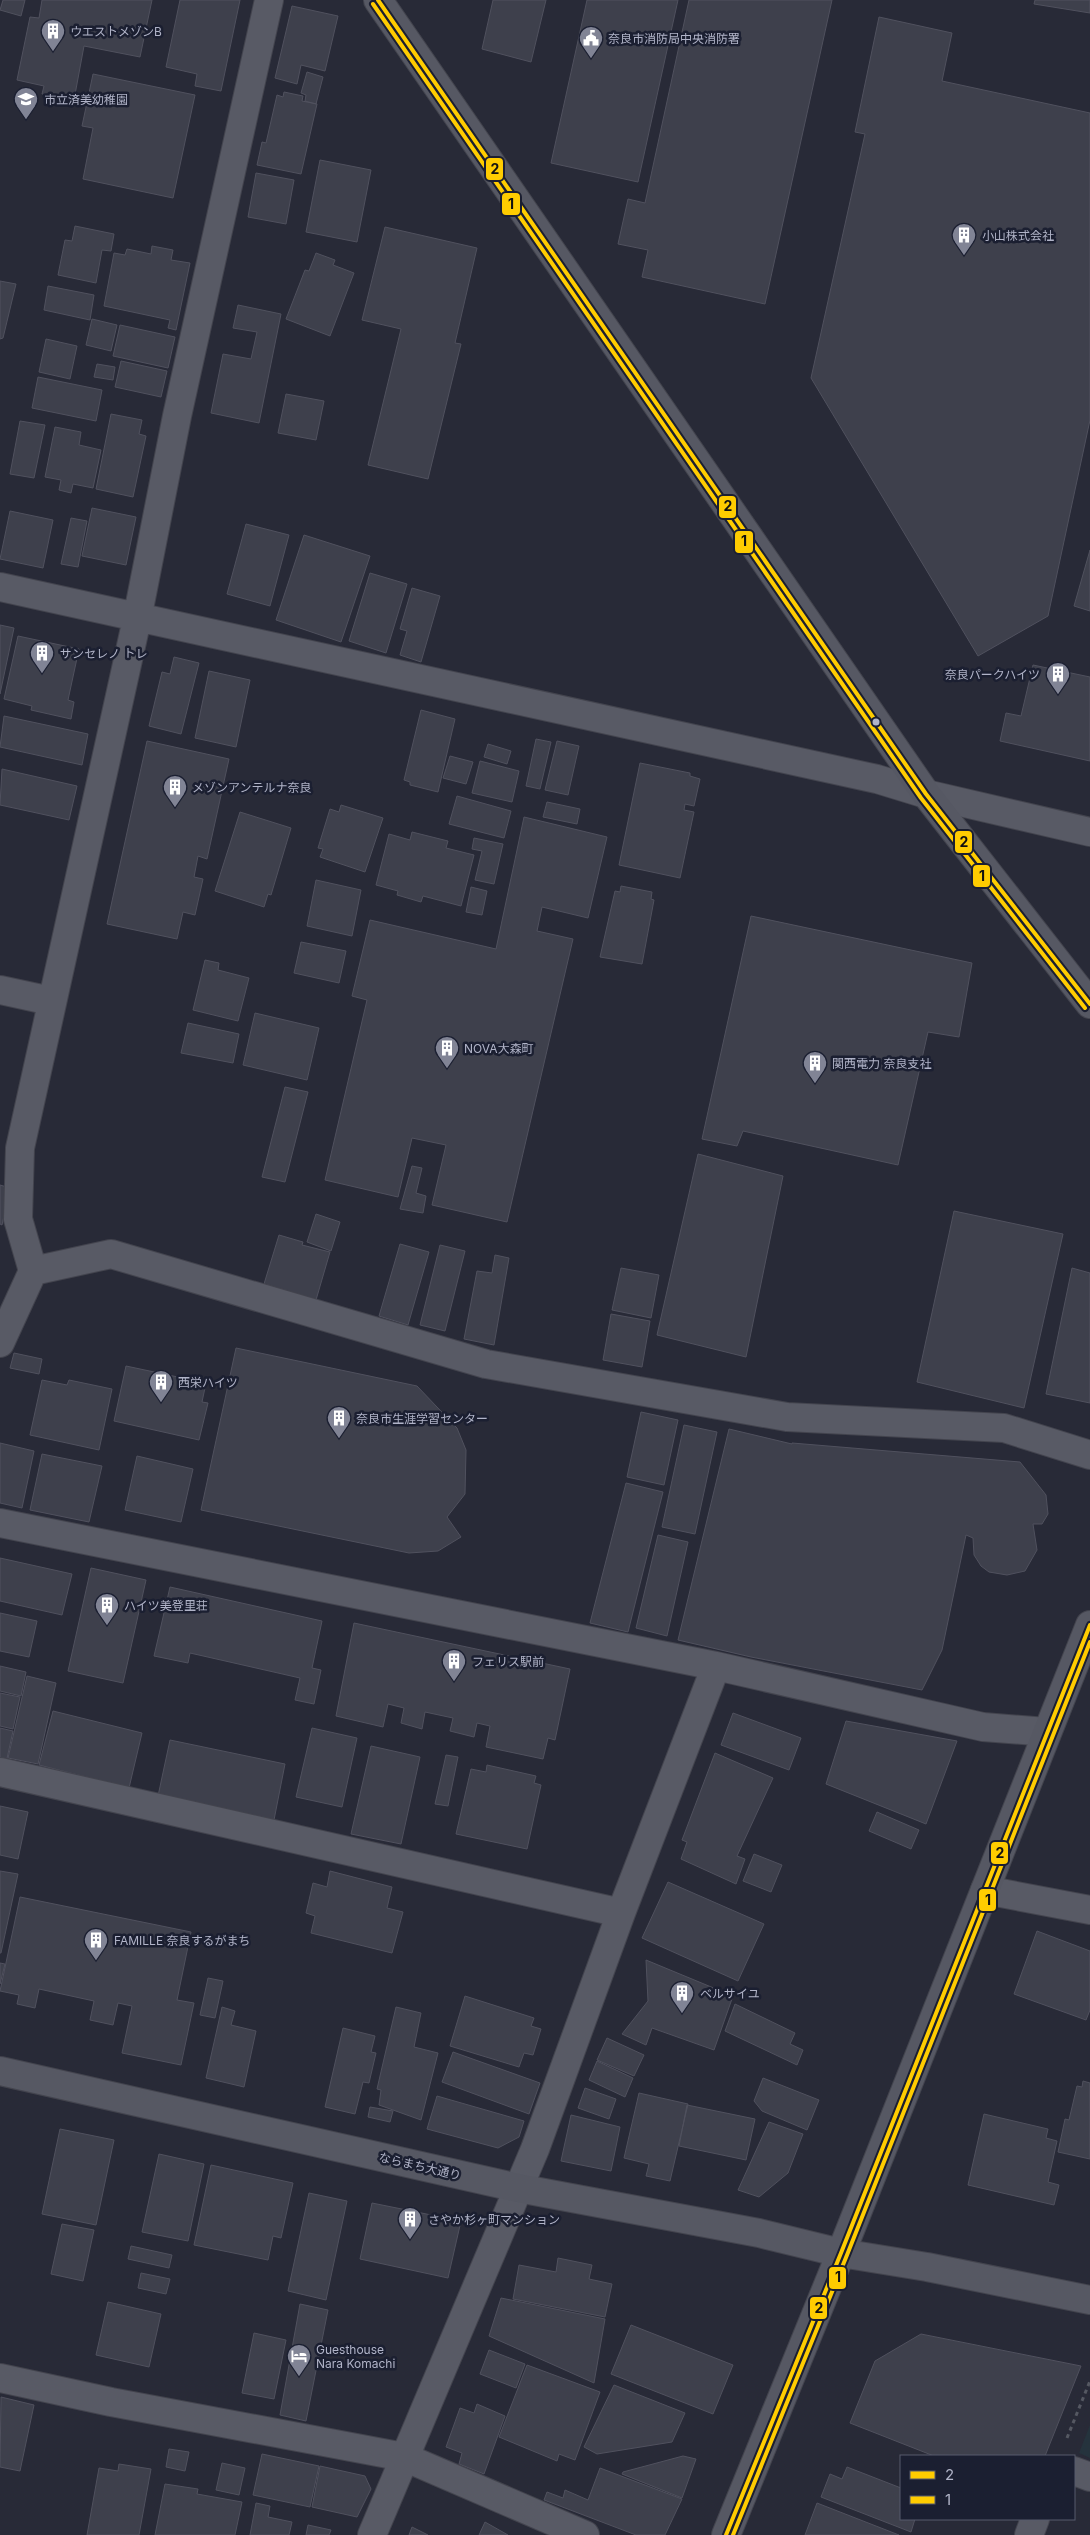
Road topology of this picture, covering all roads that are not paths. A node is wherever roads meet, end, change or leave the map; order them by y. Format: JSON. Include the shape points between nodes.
{"nodes":[{"id":1,"x":269,"y":0,"type":"edge"},
{"id":2,"x":378,"y":0,"type":"edge"},
{"id":3,"x":0,"y":588,"type":"edge"},
{"id":4,"x":137,"y":619,"type":"junction"},
{"id":5,"x":926,"y":794,"type":"junction"},
{"id":6,"x":1090,"y":832,"type":"edge"},
{"id":7,"x":0,"y":990,"type":"edge"},
{"id":8,"x":51,"y":1001,"type":"junction"},
{"id":9,"x":1090,"y":1004,"type":"edge"},
{"id":10,"x":10,"y":1146,"type":"edge"},
{"id":11,"x":33,"y":1271,"type":"junction"},
{"id":12,"x":0,"y":1343,"type":"edge"},
{"id":13,"x":1090,"y":1455,"type":"edge"},
{"id":14,"x":0,"y":1523,"type":"edge"},
{"id":15,"x":1090,"y":1625,"type":"edge"},
{"id":16,"x":716,"y":1666,"type":"junction"},
{"id":17,"x":1047,"y":1732,"type":"junction"},
{"id":18,"x":0,"y":1772,"type":"edge"},
{"id":19,"x":985,"y":1890,"type":"junction"},
{"id":20,"x":1090,"y":1910,"type":"edge"},
{"id":21,"x":621,"y":1913,"type":"junction"},
{"id":22,"x":0,"y":2070,"type":"edge"},
{"id":23,"x":518,"y":2188,"type":"junction"},
{"id":24,"x":841,"y":2253,"type":"junction"},
{"id":25,"x":1090,"y":2300,"type":"edge"},
{"id":26,"x":0,"y":2378,"type":"edge"},
{"id":27,"x":404,"y":2457,"type":"junction"},
{"id":28,"x":1075,"y":2470,"type":"edge"},
{"id":29,"x":1090,"y":2477,"type":"edge"},
{"id":30,"x":1035,"y":2520,"type":"edge"},
{"id":31,"x":372,"y":2535,"type":"edge"},
{"id":32,"x":585,"y":2535,"type":"edge"},
{"id":33,"x":726,"y":2535,"type":"edge"},
{"id":34,"x":1029,"y":2535,"type":"edge"}],
"edges":[{"from":1,"to":4,"type":"street","via":[[177,416]]},
{"from":2,"to":5,"type":"street"},
{"from":3,"to":4,"type":"street"},
{"from":4,"to":5,"type":"street","via":[[877,779]]},
{"from":4,"to":8,"type":"street"},
{"from":5,"to":6,"type":"street"},
{"from":5,"to":9,"type":"street"},
{"from":7,"to":8,"type":"street"},
{"from":8,"to":10,"type":"street"},
{"from":10,"to":11,"type":"street","via":[[18,1219]]},
{"from":11,"to":12,"type":"street"},
{"from":11,"to":13,"type":"street","via":[[111,1254],[486,1364],[787,1416],[1004,1428]]},
{"from":14,"to":16,"type":"street"},
{"from":15,"to":17,"type":"street"},
{"from":16,"to":17,"type":"street","via":[[983,1727]]},
{"from":16,"to":21,"type":"street"},
{"from":17,"to":19,"type":"street"},
{"from":18,"to":21,"type":"street"},
{"from":19,"to":20,"type":"street"},
{"from":19,"to":24,"type":"street"},
{"from":21,"to":23,"type":"street"},
{"from":22,"to":23,"type":"street","name":"ならまち大通り"},
{"from":23,"to":24,"type":"street","name":"ならまち大通り","via":[[759,2233]]},
{"from":23,"to":27,"type":"street"},
{"from":24,"to":25,"type":"street","name":"ならまち大通り"},
{"from":24,"to":33,"type":"street"},
{"from":26,"to":27,"type":"street"},
{"from":27,"to":31,"type":"street"},
{"from":27,"to":32,"type":"street"},
{"from":28,"to":29,"type":"street"},
{"from":30,"to":34,"type":"street"}]}
